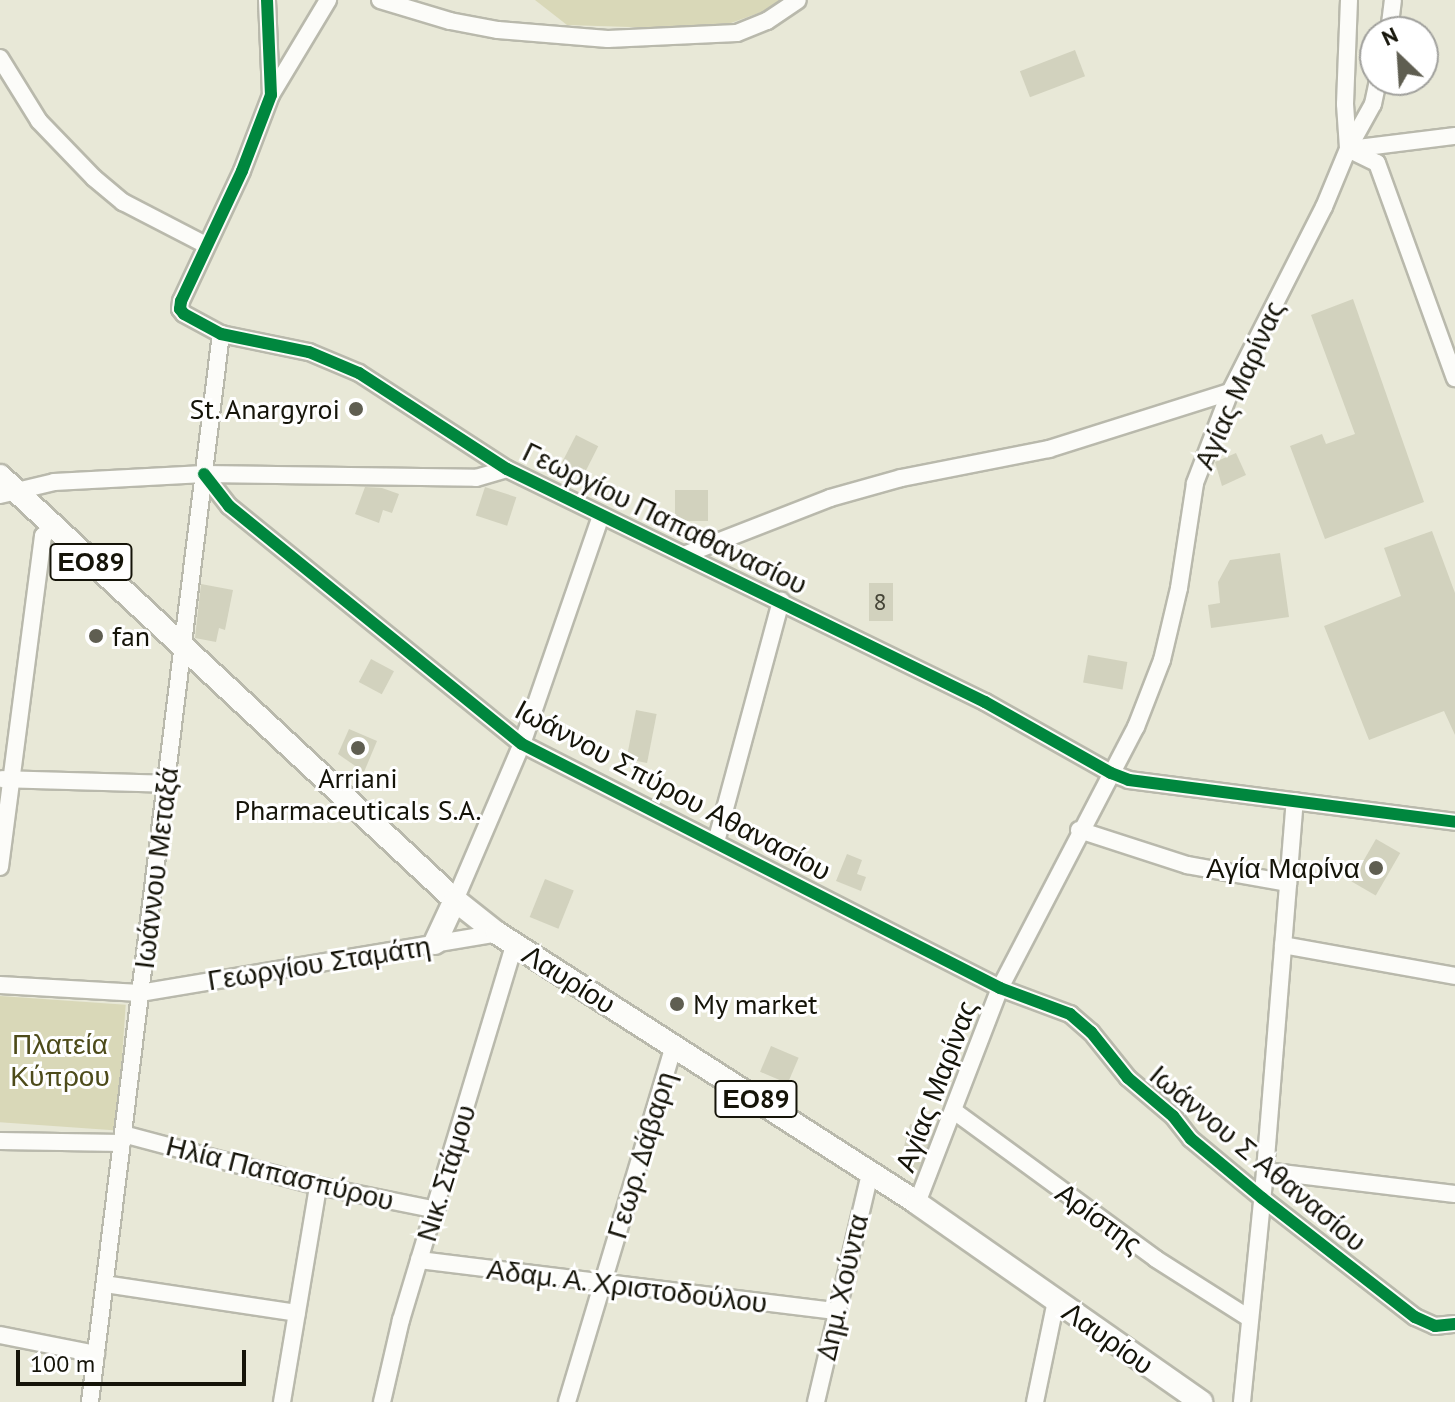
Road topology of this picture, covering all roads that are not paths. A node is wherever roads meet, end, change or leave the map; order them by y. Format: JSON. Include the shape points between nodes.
{"nodes":[{"id":1,"x":267,"y":0,"type":"edge"},
{"id":2,"x":328,"y":0,"type":"edge"},
{"id":3,"x":380,"y":0,"type":"edge"},
{"id":4,"x":798,"y":0,"type":"edge"},
{"id":5,"x":1349,"y":0,"type":"edge"},
{"id":6,"x":0,"y":58,"type":"edge"},
{"id":7,"x":271,"y":95,"type":"junction"},
{"id":8,"x":1375,"y":96,"type":"edge"},
{"id":9,"x":1455,"y":136,"type":"edge"},
{"id":10,"x":1348,"y":149,"type":"junction"},
{"id":11,"x":206,"y":245,"type":"junction"},
{"id":12,"x":221,"y":334,"type":"junction"},
{"id":13,"x":1455,"y":378,"type":"edge"},
{"id":14,"x":1230,"y":392,"type":"junction"},
{"id":15,"x":507,"y":469,"type":"junction"},
{"id":16,"x":204,"y":474,"type":"junction"},
{"id":17,"x":5,"y":487,"type":"edge"},
{"id":18,"x":601,"y":516,"type":"junction"},
{"id":19,"x":53,"y":527,"type":"junction"},
{"id":20,"x":684,"y":555,"type":"junction"},
{"id":21,"x":781,"y":601,"type":"junction"},
{"id":22,"x":183,"y":648,"type":"junction"},
{"id":23,"x":522,"y":744,"type":"junction"},
{"id":24,"x":1111,"y":773,"type":"junction"},
{"id":25,"x":5,"y":779,"type":"edge"},
{"id":26,"x":166,"y":784,"type":"junction"},
{"id":27,"x":1295,"y":801,"type":"junction"},
{"id":28,"x":1455,"y":822,"type":"edge"},
{"id":29,"x":1079,"y":830,"type":"junction"},
{"id":30,"x":716,"y":842,"type":"junction"},
{"id":31,"x":0,"y":867,"type":"edge"},
{"id":32,"x":1288,"y":883,"type":"junction"},
{"id":33,"x":455,"y":900,"type":"junction"},
{"id":34,"x":505,"y":939,"type":"junction"},
{"id":35,"x":435,"y":943,"type":"junction"},
{"id":36,"x":1283,"y":945,"type":"junction"},
{"id":37,"x":1455,"y":976,"type":"edge"},
{"id":38,"x":0,"y":985,"type":"edge"},
{"id":39,"x":1000,"y":988,"type":"junction"},
{"id":40,"x":140,"y":993,"type":"junction"},
{"id":41,"x":674,"y":1046,"type":"junction"},
{"id":42,"x":954,"y":1111,"type":"junction"},
{"id":43,"x":122,"y":1138,"type":"junction"},
{"id":44,"x":0,"y":1141,"type":"edge"},
{"id":45,"x":1265,"y":1171,"type":"junction"},
{"id":46,"x":870,"y":1173,"type":"junction"},
{"id":47,"x":318,"y":1186,"type":"junction"},
{"id":48,"x":1455,"y":1194,"type":"edge"},
{"id":49,"x":1262,"y":1198,"type":"junction"},
{"id":50,"x":917,"y":1203,"type":"junction"},
{"id":51,"x":437,"y":1210,"type":"junction"},
{"id":52,"x":419,"y":1260,"type":"junction"},
{"id":53,"x":105,"y":1284,"type":"junction"},
{"id":54,"x":601,"y":1284,"type":"junction"},
{"id":55,"x":1056,"y":1301,"type":"junction"},
{"id":56,"x":836,"y":1311,"type":"junction"},
{"id":57,"x":297,"y":1313,"type":"junction"},
{"id":58,"x":1249,"y":1318,"type":"junction"},
{"id":59,"x":1455,"y":1324,"type":"edge"},
{"id":60,"x":0,"y":1335,"type":"edge"},
{"id":61,"x":96,"y":1354,"type":"junction"},
{"id":62,"x":90,"y":1402,"type":"edge"},
{"id":63,"x":282,"y":1402,"type":"edge"},
{"id":64,"x":382,"y":1402,"type":"edge"},
{"id":65,"x":567,"y":1402,"type":"edge"},
{"id":66,"x":816,"y":1402,"type":"edge"},
{"id":67,"x":1035,"y":1402,"type":"edge"},
{"id":68,"x":1201,"y":1402,"type":"edge"},
{"id":69,"x":1242,"y":1402,"type":"edge"}],
"edges":[{"from":1,"to":7,"type":"street","name":"Γεωργίου Παπαθανασίου"},
{"from":2,"to":7,"type":"street"},
{"from":3,"to":4,"type":"street","via":[[498,30],[608,39],[737,33]]},
{"from":5,"to":10,"type":"street"},
{"from":6,"to":11,"type":"street","via":[[39,121],[94,178],[123,202]]},
{"from":7,"to":11,"type":"street","name":"Γεωργίου Παπαθανασίου"},
{"from":8,"to":10,"type":"street","name":"Αγίας Μαρίνας"},
{"from":9,"to":10,"type":"street"},
{"from":10,"to":13,"type":"street","via":[[1377,163]]},
{"from":10,"to":14,"type":"street","name":"Αγίας Μαρίνας"},
{"from":11,"to":12,"type":"street","name":"Γεωργίου Παπαθανασίου","via":[[180,309]]},
{"from":12,"to":15,"type":"street","name":"Γεωργίου Παπαθανασίου","via":[[330,359]]},
{"from":12,"to":16,"type":"street","name":"Ιωάννου Μεταξά"},
{"from":14,"to":20,"type":"street","via":[[1049,449],[901,478],[830,498]]},
{"from":14,"to":24,"type":"street","name":"Αγίας Μαρίνας","via":[[1195,483],[1162,660]]},
{"from":15,"to":16,"type":"street","via":[[476,478]]},
{"from":15,"to":18,"type":"street","name":"Γεωργίου Παπαθανασίου"},
{"from":16,"to":17,"type":"street"},
{"from":16,"to":22,"type":"street","name":"Ιωάννου Μεταξά"},
{"from":16,"to":23,"type":"street","name":"Ιωάννου Σπύρου Αθανασίου","via":[[229,506]]},
{"from":17,"to":19,"type":"main road","name":"Λαυρίου","number":"ΕΟ89"},
{"from":18,"to":20,"type":"street","name":"Γεωργίου Παπαθανασίου"},
{"from":18,"to":23,"type":"street"},
{"from":19,"to":22,"type":"main road","name":"Λαυρίου","number":"ΕΟ89"},
{"from":19,"to":25,"type":"street","via":[[43,536]]},
{"from":20,"to":21,"type":"street","name":"Γεωργίου Παπαθανασίου"},
{"from":21,"to":24,"type":"street","name":"Γεωργίου Παπαθανασίου","via":[[985,702]]},
{"from":21,"to":30,"type":"street"},
{"from":22,"to":26,"type":"street","name":"Ιωάννου Μεταξά"},
{"from":22,"to":33,"type":"main road","name":"Λαυρίου","number":"ΕΟ89"},
{"from":23,"to":30,"type":"street","name":"Ιωάννου Σπύρου Αθανασίου"},
{"from":23,"to":33,"type":"street"},
{"from":24,"to":27,"type":"street","name":"Γεωργίου Παπαθανασίου","via":[[1129,780]]},
{"from":24,"to":29,"type":"street","name":"Αγίας Μαρίνας"},
{"from":25,"to":26,"type":"street"},
{"from":25,"to":31,"type":"street"},
{"from":26,"to":40,"type":"street","name":"Ιωάννου Μεταξά"},
{"from":27,"to":28,"type":"street","name":"Γεωργίου Παπαθανασίου"},
{"from":27,"to":32,"type":"street"},
{"from":29,"to":32,"type":"street","via":[[1187,865]]},
{"from":29,"to":39,"type":"street","name":"Αγίας Μαρίνας"},
{"from":30,"to":39,"type":"street","name":"Ιωάννου Σπύρου Αθανασίου"},
{"from":32,"to":36,"type":"street"},
{"from":33,"to":34,"type":"main road","name":"Λαυρίου","number":"ΕΟ89"},
{"from":33,"to":35,"type":"main road"},
{"from":34,"to":35,"type":"street","name":"Γεωργίου Σταμάτη"},
{"from":34,"to":41,"type":"main road","name":"Λαυρίου","number":"ΕΟ89"},
{"from":34,"to":51,"type":"street","name":"Νικ. Στάμου"},
{"from":35,"to":40,"type":"street","name":"Γεωργίου Σταμάτη"},
{"from":36,"to":37,"type":"street"},
{"from":36,"to":45,"type":"street"},
{"from":38,"to":40,"type":"street","name":"Γεωργίου Σταμάτη"},
{"from":39,"to":42,"type":"street","name":"Αγίας Μαρίνας"},
{"from":39,"to":49,"type":"street","name":"Ιωάννου Σ Αθανασίου","via":[[1080,1022],[1191,1139]]},
{"from":40,"to":43,"type":"street","name":"Ιωάννου Μεταξά"},
{"from":41,"to":46,"type":"main road","name":"Λαυρίου","number":"ΕΟ89"},
{"from":41,"to":54,"type":"street","name":"Γεωρ. Δάβαρη"},
{"from":42,"to":50,"type":"street","name":"Αγίας Μαρίνας"},
{"from":42,"to":58,"type":"street","name":"Αρίστης","via":[[1156,1259]]},
{"from":43,"to":44,"type":"street","name":"Ηλία Παπασπύρου"},
{"from":43,"to":47,"type":"street","name":"Ηλία Παπασπύρου"},
{"from":43,"to":53,"type":"street","name":"Ιωάννου Μεταξά"},
{"from":45,"to":48,"type":"street"},
{"from":45,"to":49,"type":"street"},
{"from":46,"to":50,"type":"main road","name":"Λαυρίου","number":"ΕΟ89"},
{"from":46,"to":56,"type":"street","name":"Δημ. Χούντα"},
{"from":47,"to":51,"type":"street","name":"Ηλία Παπασπύρου"},
{"from":47,"to":57,"type":"street"},
{"from":49,"to":58,"type":"street"},
{"from":49,"to":59,"type":"street","name":"Ιωάννου Σ Αθανασίου","via":[[1415,1317],[1435,1326]]},
{"from":50,"to":55,"type":"main road","name":"Λαυρίου","number":"ΕΟ89"},
{"from":51,"to":52,"type":"street","name":"Νικ. Στάμου"},
{"from":52,"to":54,"type":"street","name":"Αδαμ. Α. Χριστοδούλου"},
{"from":52,"to":64,"type":"street","name":"Νικ. Στάμου"},
{"from":53,"to":57,"type":"street"},
{"from":53,"to":61,"type":"street","name":"Ιωάννου Μεταξά"},
{"from":54,"to":56,"type":"street","name":"Αδαμ. Α. Χριστοδούλου"},
{"from":54,"to":65,"type":"street","name":"Γεωρ. Δάβαρη"},
{"from":55,"to":67,"type":"street"},
{"from":55,"to":68,"type":"main road","name":"Λαυρίου","number":"ΕΟ89"},
{"from":56,"to":66,"type":"street","name":"Δημ. Χούντα"},
{"from":57,"to":63,"type":"street"},
{"from":58,"to":69,"type":"street"},
{"from":60,"to":61,"type":"street"},
{"from":61,"to":62,"type":"street","name":"Ιωάννου Μεταξά"}]}
